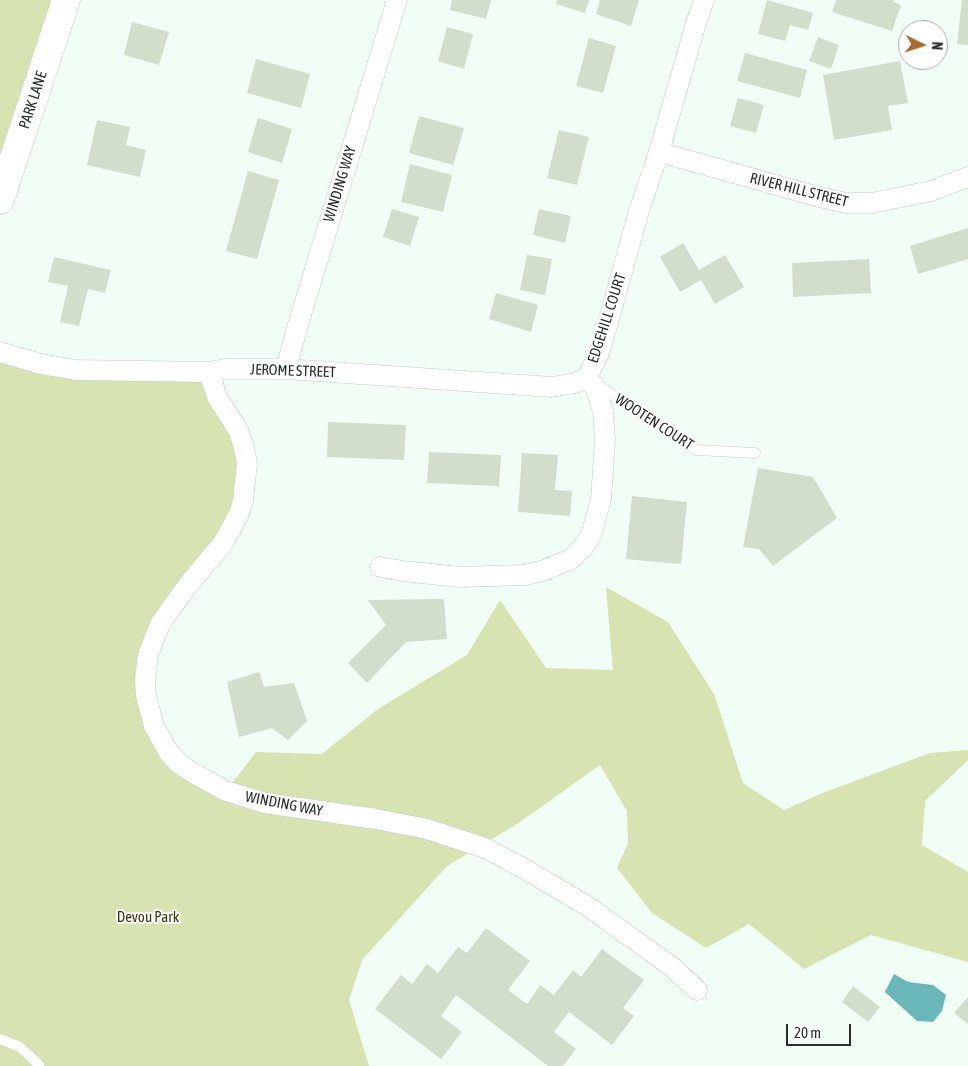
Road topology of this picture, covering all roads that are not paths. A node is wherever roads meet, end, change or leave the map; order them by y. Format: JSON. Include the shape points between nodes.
{"nodes":[{"id":1,"x":66,"y":0,"type":"edge"},
{"id":2,"x":397,"y":0,"type":"edge"},
{"id":3,"x":704,"y":0,"type":"edge"},
{"id":4,"x":659,"y":152,"type":"junction"},
{"id":5,"x":968,"y":177,"type":"edge"},
{"id":6,"x":0,"y":200,"type":"edge"},
{"id":7,"x":0,"y":352,"type":"edge"},
{"id":8,"x":286,"y":369,"type":"junction"},
{"id":9,"x":209,"y":372,"type":"junction"},
{"id":10,"x":587,"y":378,"type":"junction"},
{"id":11,"x":755,"y":453,"type":"dead end"},
{"id":12,"x":380,"y":567,"type":"dead end"},
{"id":13,"x":697,"y":990,"type":"dead end"},
{"id":14,"x":0,"y":1039,"type":"edge"},
{"id":15,"x":39,"y":1065,"type":"edge"}],
"edges":[{"from":1,"to":6,"type":"street","name":"PARK LANE"},
{"from":2,"to":8,"type":"street","name":"WINDING WAY"},
{"from":3,"to":4,"type":"street","name":"EDGEHILL COURT"},
{"from":4,"to":5,"type":"street","name":"RIVER HILL STREET","via":[[846,203],[872,203],[923,192]]},
{"from":4,"to":10,"type":"street","name":"EDGEHILL COURT","via":[[600,350]]},
{"from":7,"to":9,"type":"street","name":"JEROME STREET","via":[[76,370]]},
{"from":8,"to":9,"type":"street","name":"JEROME STREET","via":[[226,368]]},
{"from":8,"to":10,"type":"street","name":"JEROME STREET","via":[[552,386]]},
{"from":9,"to":13,"type":"street","name":"WINDING WAY","via":[[217,397],[238,430],[247,464],[243,501],[231,528],[160,624],[148,655],[146,696],[154,726],[169,754],[226,792],[265,804],[427,829],[485,848],[589,908],[672,967]]},
{"from":10,"to":11,"type":"lane","name":"WOOTEN COURT","via":[[696,450]]},
{"from":10,"to":12,"type":"street","name":"EDGEHILL COURT","via":[[595,387],[603,411],[605,440],[601,499],[591,535],[571,559],[525,575],[459,577]]},
{"from":14,"to":15,"type":"lane","via":[[20,1048]]}]}
